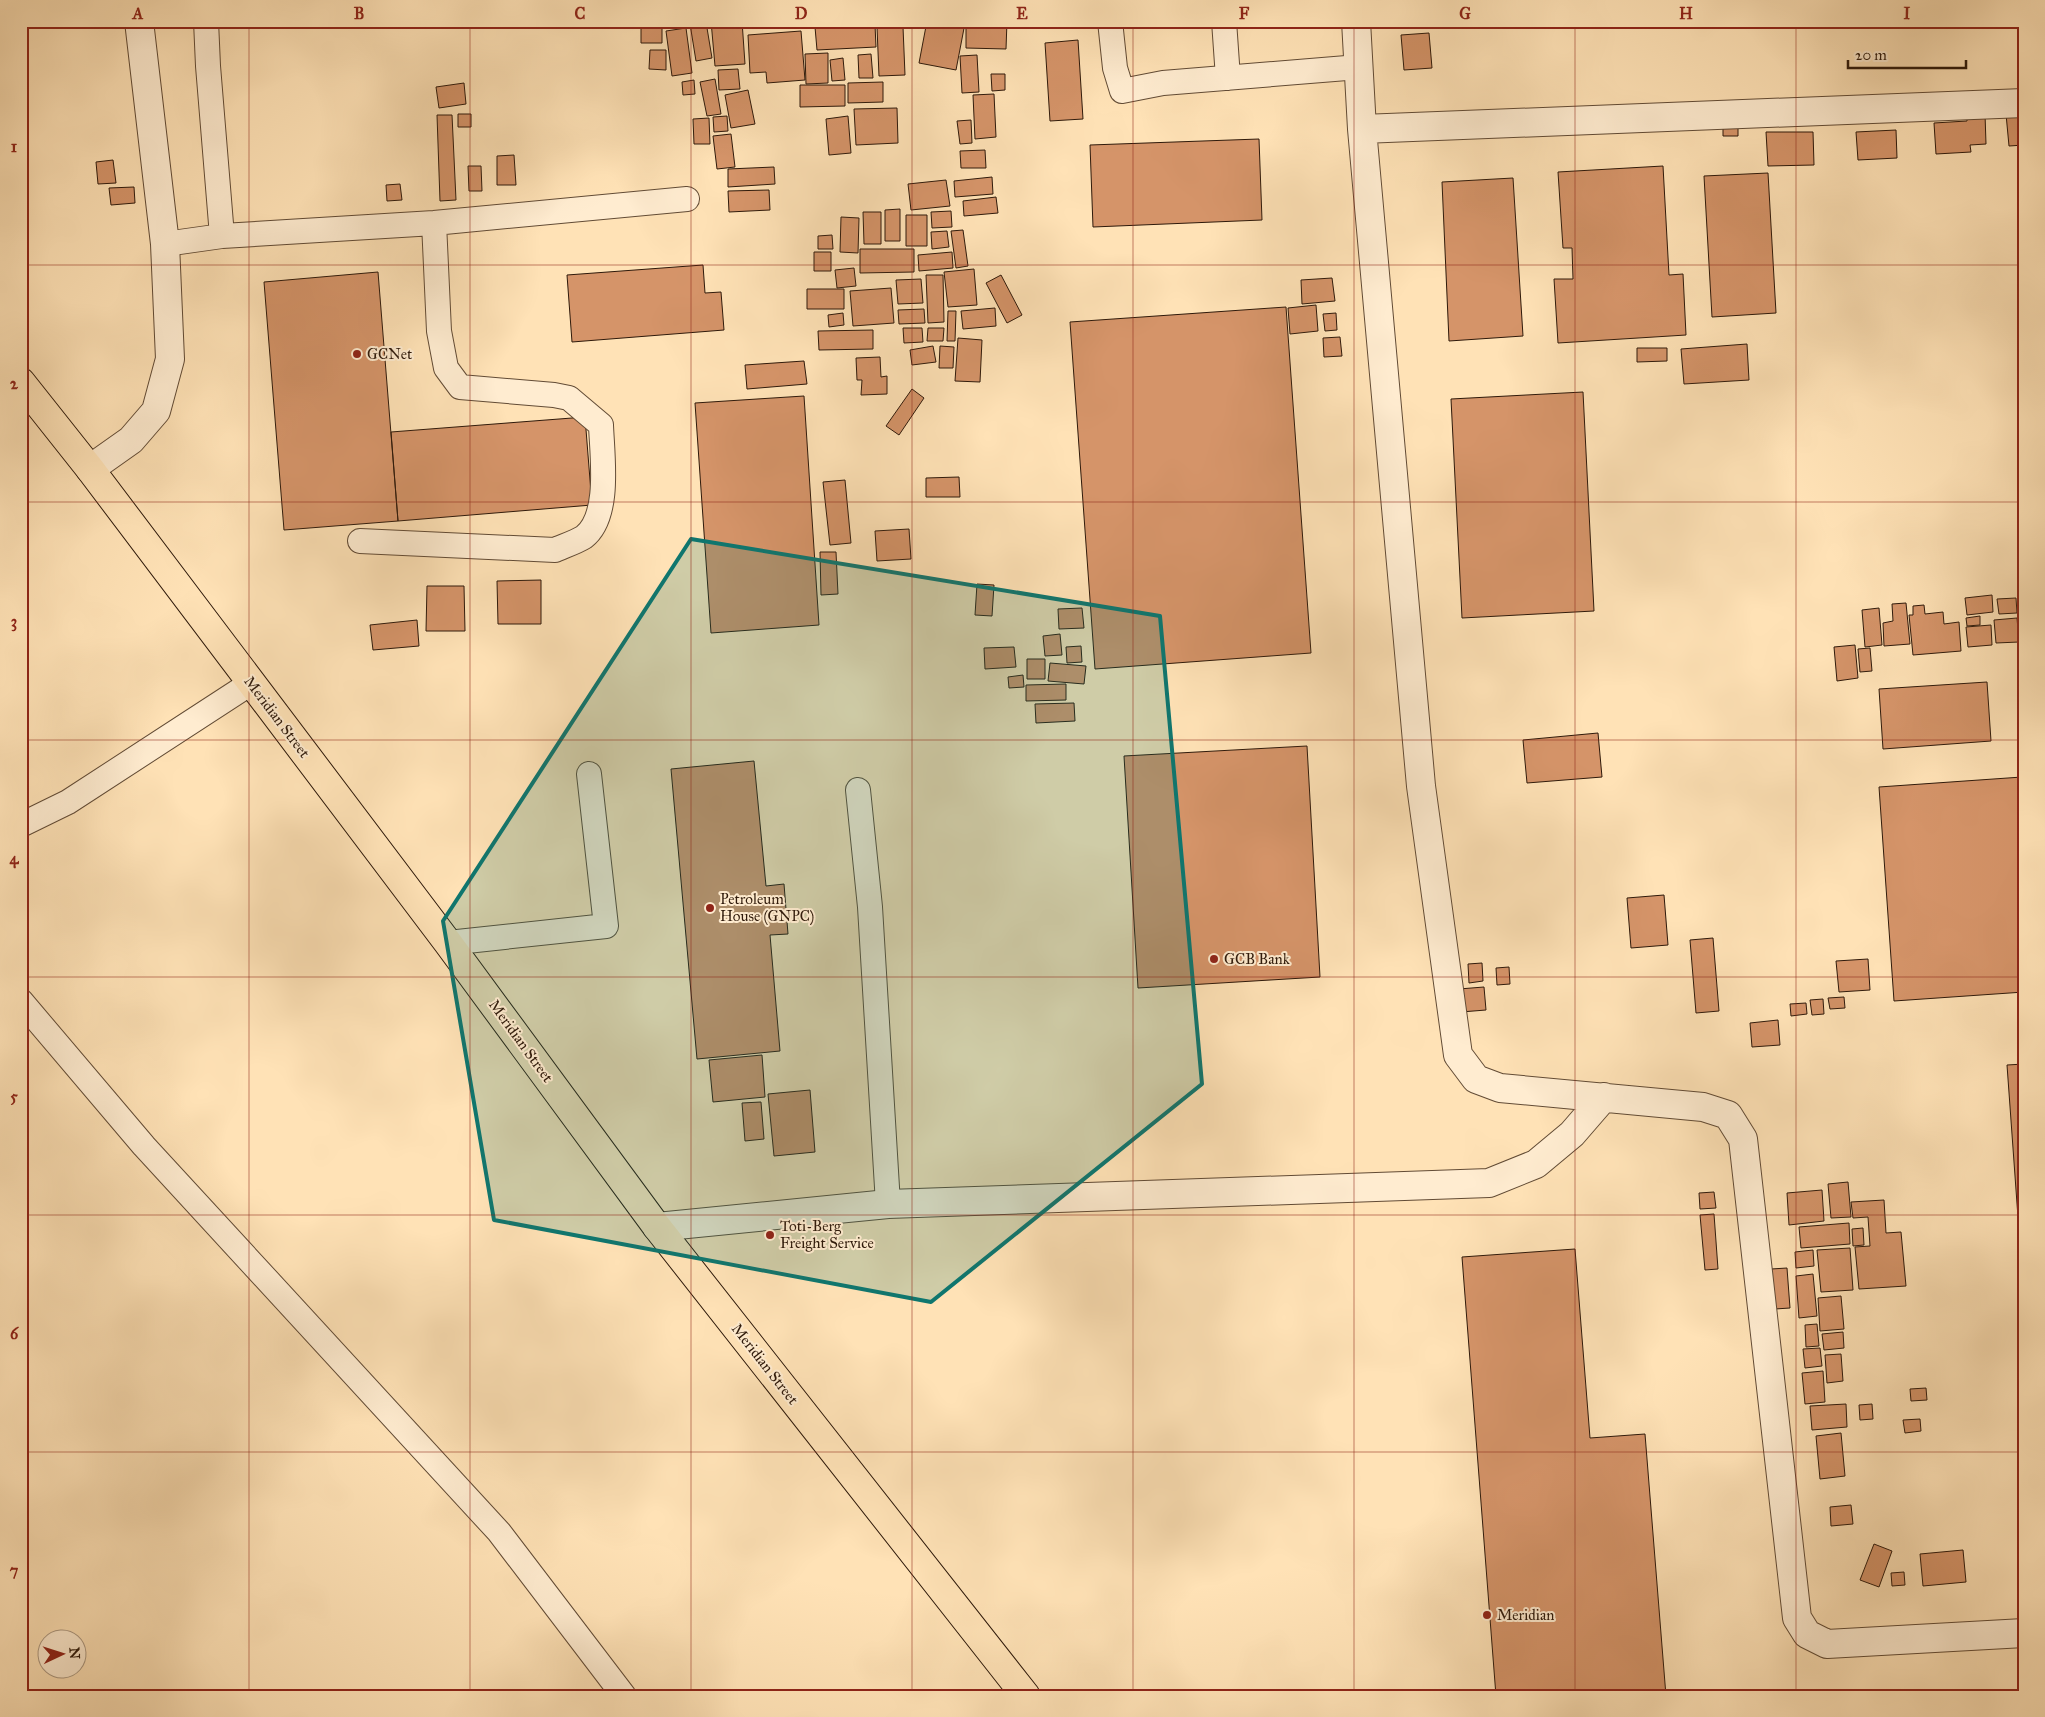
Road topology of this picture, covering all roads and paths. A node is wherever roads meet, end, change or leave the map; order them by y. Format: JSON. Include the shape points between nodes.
{"nodes":[{"id":1,"x":139,"y":21,"type":"edge"},
{"id":2,"x":206,"y":21,"type":"edge"},
{"id":3,"x":1110,"y":21,"type":"edge"},
{"id":4,"x":1224,"y":21,"type":"edge"},
{"id":5,"x":1356,"y":21,"type":"edge"},
{"id":6,"x":1359,"y":67,"type":"junction"},
{"id":7,"x":1228,"y":78,"type":"junction"},
{"id":8,"x":2024,"y":103,"type":"edge"},
{"id":9,"x":1362,"y":129,"type":"junction"},
{"id":10,"x":687,"y":199,"type":"dead end"},
{"id":11,"x":434,"y":224,"type":"junction"},
{"id":12,"x":222,"y":236,"type":"junction"},
{"id":13,"x":165,"y":244,"type":"junction"},
{"id":14,"x":21,"y":382,"type":"edge"},
{"id":15,"x":90,"y":469,"type":"junction"},
{"id":16,"x":360,"y":541,"type":"dead end"},
{"id":17,"x":251,"y":683,"type":"junction"},
{"id":18,"x":589,"y":774,"type":"dead end"},
{"id":19,"x":858,"y":790,"type":"dead end"},
{"id":20,"x":21,"y":825,"type":"edge"},
{"id":21,"x":448,"y":943,"type":"junction"},
{"id":22,"x":21,"y":1001,"type":"edge"},
{"id":23,"x":1604,"y":1098,"type":"junction"},
{"id":24,"x":888,"y":1204,"type":"junction"},
{"id":25,"x":657,"y":1227,"type":"junction"},
{"id":26,"x":2024,"y":1633,"type":"edge"},
{"id":27,"x":624,"y":1696,"type":"edge"},
{"id":28,"x":1026,"y":1696,"type":"edge"}],
"edges":[{"from":1,"to":13,"type":"street"},
{"from":2,"to":12,"type":"lane"},
{"from":3,"to":7,"type":"lane","via":[[1115,68],[1122,91],[1163,83]]},
{"from":4,"to":7,"type":"lane"},
{"from":5,"to":6,"type":"street"},
{"from":6,"to":7,"type":"lane"},
{"from":6,"to":9,"type":"street"},
{"from":8,"to":9,"type":"street"},
{"from":9,"to":23,"type":"street","via":[[1421,786],[1458,1055],[1476,1079],[1500,1088]]},
{"from":10,"to":11,"type":"lane"},
{"from":11,"to":12,"type":"lane"},
{"from":11,"to":16,"type":"lane","via":[[439,331],[446,368],[460,386],[569,398],[601,425],[604,480],[599,516],[584,536],[556,550]]},
{"from":12,"to":13,"type":"lane"},
{"from":13,"to":15,"type":"street","via":[[170,359],[156,411],[131,440]]},
{"from":14,"to":15,"type":"main road","name":"Meridian Street"},
{"from":15,"to":17,"type":"main road","name":"Meridian Street"},
{"from":17,"to":20,"type":"lane","via":[[68,802]]},
{"from":17,"to":21,"type":"main road","name":"Meridian Street"},
{"from":18,"to":21,"type":"lane","via":[[606,926]]},
{"from":19,"to":24,"type":"lane","via":[[870,907]]},
{"from":21,"to":25,"type":"main road","name":"Meridian Street"},
{"from":22,"to":27,"type":"lane","via":[[144,1146],[499,1532]]},
{"from":23,"to":24,"type":"street","via":[[1572,1134],[1536,1164],[1489,1183]]},
{"from":23,"to":26,"type":"street","via":[[1703,1107],[1728,1115],[1742,1139],[1798,1618],[1807,1634],[1827,1644]]},
{"from":24,"to":25,"type":"street"},
{"from":25,"to":28,"type":"main road","name":"Meridian Street"}]}
